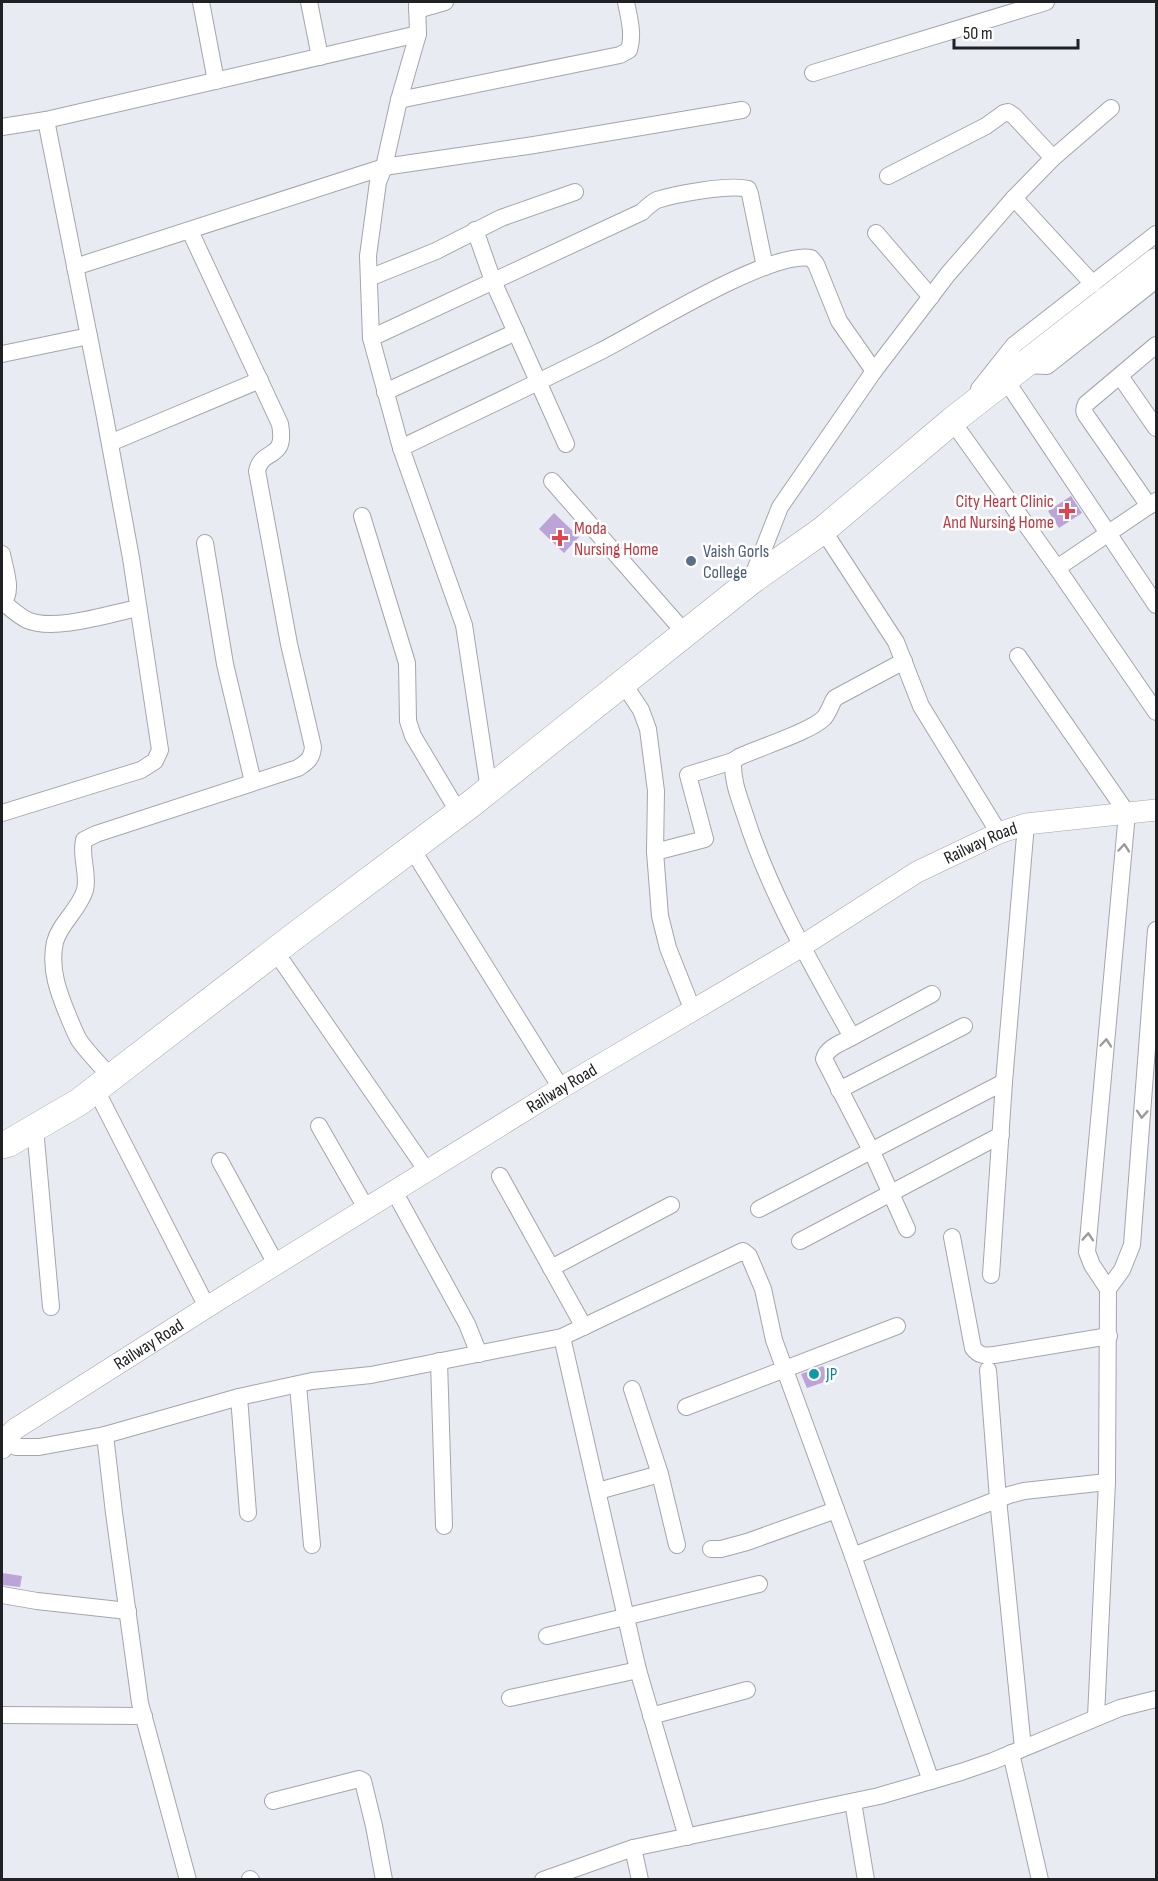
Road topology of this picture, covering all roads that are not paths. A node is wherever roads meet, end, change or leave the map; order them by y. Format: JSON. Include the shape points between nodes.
{"nodes":[{"id":1,"x":201,"y":2,"type":"edge"},
{"id":2,"x":309,"y":2,"type":"edge"},
{"id":3,"x":445,"y":2,"type":"edge"},
{"id":4,"x":626,"y":2,"type":"edge"},
{"id":5,"x":1046,"y":2,"type":"edge"},
{"id":6,"x":417,"y":6,"type":"edge"},
{"id":7,"x":418,"y":34,"type":"junction"},
{"id":8,"x":320,"y":57,"type":"junction"},
{"id":9,"x":813,"y":73,"type":"dead end"},
{"id":10,"x":216,"y":81,"type":"junction"},
{"id":11,"x":399,"y":100,"type":"junction"},
{"id":12,"x":1111,"y":108,"type":"dead end"},
{"id":13,"x":742,"y":110,"type":"dead end"},
{"id":14,"x":46,"y":120,"type":"junction"},
{"id":15,"x":2,"y":127,"type":"edge"},
{"id":16,"x":1053,"y":158,"type":"junction"},
{"id":17,"x":384,"y":167,"type":"junction"},
{"id":18,"x":888,"y":176,"type":"dead end"},
{"id":19,"x":575,"y":192,"type":"dead end"},
{"id":20,"x":1014,"y":198,"type":"junction"},
{"id":21,"x":475,"y":230,"type":"junction"},
{"id":22,"x":190,"y":231,"type":"junction"},
{"id":23,"x":876,"y":233,"type":"dead end"},
{"id":24,"x":1156,"y":234,"type":"edge"},
{"id":25,"x":1156,"y":262,"type":"edge"},
{"id":26,"x":75,"y":267,"type":"junction"},
{"id":27,"x":765,"y":267,"type":"junction"},
{"id":28,"x":369,"y":278,"type":"junction"},
{"id":29,"x":1156,"y":280,"type":"edge"},
{"id":30,"x":493,"y":281,"type":"junction"},
{"id":31,"x":1093,"y":284,"type":"junction"},
{"id":32,"x":930,"y":297,"type":"junction"},
{"id":33,"x":516,"y":332,"type":"junction"},
{"id":34,"x":89,"y":336,"type":"junction"},
{"id":35,"x":371,"y":338,"type":"junction"},
{"id":36,"x":1156,"y":345,"type":"edge"},
{"id":37,"x":2,"y":354,"type":"edge"},
{"id":38,"x":874,"y":371,"type":"junction"},
{"id":39,"x":1014,"y":372,"type":"junction"},
{"id":40,"x":1120,"y":376,"type":"junction"},
{"id":41,"x":260,"y":380,"type":"junction"},
{"id":42,"x":537,"y":382,"type":"junction"},
{"id":43,"x":386,"y":392,"type":"junction"},
{"id":44,"x":962,"y":413,"type":"junction"},
{"id":45,"x":1156,"y":428,"type":"edge"},
{"id":46,"x":110,"y":443,"type":"junction"},
{"id":47,"x":566,"y":444,"type":"dead end"},
{"id":48,"x":401,"y":448,"type":"junction"},
{"id":49,"x":552,"y":481,"type":"dead end"},
{"id":50,"x":1153,"y":503,"type":"edge"},
{"id":51,"x":362,"y":516,"type":"dead end"},
{"id":52,"x":823,"y":530,"type":"junction"},
{"id":53,"x":1108,"y":534,"type":"junction"},
{"id":54,"x":205,"y":543,"type":"dead end"},
{"id":55,"x":2,"y":554,"type":"edge"},
{"id":56,"x":1057,"y":568,"type":"junction"},
{"id":57,"x":751,"y":581,"type":"junction"},
{"id":58,"x":3,"y":604,"type":"edge"},
{"id":59,"x":1156,"y":605,"type":"edge"},
{"id":60,"x":138,"y":608,"type":"junction"},
{"id":61,"x":685,"y":633,"type":"junction"},
{"id":62,"x":1018,"y":656,"type":"dead end"},
{"id":63,"x":904,"y":661,"type":"junction"},
{"id":64,"x":624,"y":683,"type":"junction"},
{"id":65,"x":1156,"y":712,"type":"edge"},
{"id":66,"x":733,"y":761,"type":"junction"},
{"id":67,"x":253,"y":782,"type":"junction"},
{"id":68,"x":489,"y":790,"type":"junction"},
{"id":69,"x":1156,"y":810,"type":"edge"},
{"id":70,"x":2,"y":813,"type":"edge"},
{"id":71,"x":459,"y":813,"type":"junction"},
{"id":72,"x":1127,"y":813,"type":"junction"},
{"id":73,"x":1026,"y":824,"type":"junction"},
{"id":74,"x":999,"y":832,"type":"junction"},
{"id":75,"x":412,"y":849,"type":"junction"},
{"id":76,"x":655,"y":852,"type":"junction"},
{"id":77,"x":1156,"y":930,"type":"edge"},
{"id":78,"x":802,"y":946,"type":"junction"},
{"id":79,"x":275,"y":951,"type":"junction"},
{"id":80,"x":933,"y":994,"type":"dead end"},
{"id":81,"x":693,"y":1011,"type":"junction"},
{"id":82,"x":964,"y":1026,"type":"dead end"},
{"id":83,"x":852,"y":1037,"type":"junction"},
{"id":84,"x":1004,"y":1082,"type":"junction"},
{"id":85,"x":104,"y":1084,"type":"junction"},
{"id":86,"x":561,"y":1088,"type":"junction"},
{"id":87,"x":839,"y":1090,"type":"junction"},
{"id":88,"x":319,"y":1126,"type":"dead end"},
{"id":89,"x":34,"y":1128,"type":"junction"},
{"id":90,"x":1001,"y":1135,"type":"junction"},
{"id":91,"x":2,"y":1145,"type":"edge"},
{"id":92,"x":872,"y":1152,"type":"junction"},
{"id":93,"x":220,"y":1161,"type":"dead end"},
{"id":94,"x":427,"y":1171,"type":"junction"},
{"id":95,"x":500,"y":1176,"type":"dead end"},
{"id":96,"x":394,"y":1191,"type":"junction"},
{"id":97,"x":892,"y":1193,"type":"junction"},
{"id":98,"x":670,"y":1205,"type":"dead end"},
{"id":99,"x":366,"y":1208,"type":"junction"},
{"id":100,"x":759,"y":1209,"type":"dead end"},
{"id":101,"x":907,"y":1229,"type":"dead end"},
{"id":102,"x":952,"y":1237,"type":"dead end"},
{"id":103,"x":800,"y":1241,"type":"dead end"},
{"id":104,"x":276,"y":1264,"type":"junction"},
{"id":105,"x":551,"y":1268,"type":"junction"},
{"id":106,"x":991,"y":1275,"type":"dead end"},
{"id":107,"x":1108,"y":1289,"type":"junction"},
{"id":108,"x":51,"y":1307,"type":"dead end"},
{"id":109,"x":207,"y":1307,"type":"junction"},
{"id":110,"x":897,"y":1326,"type":"dead end"},
{"id":111,"x":584,"y":1327,"type":"junction"},
{"id":112,"x":1109,"y":1336,"type":"junction"},
{"id":113,"x":562,"y":1337,"type":"junction"},
{"id":114,"x":479,"y":1354,"type":"junction"},
{"id":115,"x":440,"y":1361,"type":"junction"},
{"id":116,"x":784,"y":1368,"type":"junction"},
{"id":117,"x":988,"y":1371,"type":"dead end"},
{"id":118,"x":298,"y":1384,"type":"junction"},
{"id":119,"x":632,"y":1389,"type":"dead end"},
{"id":120,"x":239,"y":1397,"type":"junction"},
{"id":121,"x":686,"y":1407,"type":"dead end"},
{"id":122,"x":105,"y":1435,"type":"junction"},
{"id":123,"x":2,"y":1442,"type":"edge"},
{"id":124,"x":660,"y":1474,"type":"junction"},
{"id":125,"x":1107,"y":1482,"type":"junction"},
{"id":126,"x":598,"y":1491,"type":"junction"},
{"id":127,"x":998,"y":1499,"type":"junction"},
{"id":128,"x":836,"y":1510,"type":"junction"},
{"id":129,"x":248,"y":1513,"type":"dead end"},
{"id":130,"x":444,"y":1526,"type":"dead end"},
{"id":131,"x":312,"y":1545,"type":"dead end"},
{"id":132,"x":677,"y":1545,"type":"dead end"},
{"id":133,"x":711,"y":1549,"type":"dead end"},
{"id":134,"x":853,"y":1556,"type":"junction"},
{"id":135,"x":759,"y":1584,"type":"dead end"},
{"id":136,"x":2,"y":1595,"type":"edge"},
{"id":137,"x":128,"y":1611,"type":"junction"},
{"id":138,"x":625,"y":1618,"type":"junction"},
{"id":139,"x":547,"y":1636,"type":"dead end"},
{"id":140,"x":638,"y":1670,"type":"junction"},
{"id":141,"x":747,"y":1690,"type":"dead end"},
{"id":142,"x":510,"y":1698,"type":"dead end"},
{"id":143,"x":1156,"y":1699,"type":"edge"},
{"id":144,"x":2,"y":1715,"type":"edge"},
{"id":145,"x":144,"y":1716,"type":"junction"},
{"id":146,"x":651,"y":1716,"type":"junction"},
{"id":147,"x":1096,"y":1717,"type":"junction"},
{"id":148,"x":1017,"y":1751,"type":"junction"},
{"id":149,"x":931,"y":1780,"type":"junction"},
{"id":150,"x":273,"y":1801,"type":"dead end"},
{"id":151,"x":853,"y":1802,"type":"junction"},
{"id":152,"x":687,"y":1837,"type":"junction"},
{"id":153,"x":633,"y":1848,"type":"junction"},
{"id":154,"x":188,"y":1880,"type":"edge"},
{"id":155,"x":384,"y":1880,"type":"edge"},
{"id":156,"x":543,"y":1880,"type":"edge"},
{"id":157,"x":640,"y":1880,"type":"edge"},
{"id":158,"x":866,"y":1880,"type":"edge"},
{"id":159,"x":1040,"y":1880,"type":"edge"}],
"edges":[{"from":1,"to":10,"type":"street"},
{"from":2,"to":8,"type":"street"},
{"from":3,"to":6,"type":"street"},
{"from":4,"to":11,"type":"street","via":[[631,44],[620,55]]},
{"from":5,"to":9,"type":"street"},
{"from":6,"to":7,"type":"street"},
{"from":7,"to":8,"type":"street"},
{"from":7,"to":11,"type":"street"},
{"from":8,"to":10,"type":"street"},
{"from":10,"to":14,"type":"street"},
{"from":11,"to":17,"type":"street"},
{"from":12,"to":16,"type":"street"},
{"from":13,"to":17,"type":"street"},
{"from":14,"to":15,"type":"street"},
{"from":14,"to":26,"type":"street"},
{"from":16,"to":18,"type":"street","via":[[1008,112]]},
{"from":16,"to":20,"type":"street"},
{"from":17,"to":22,"type":"street"},
{"from":17,"to":28,"type":"street","via":[[378,182],[369,245]]},
{"from":19,"to":21,"type":"street"},
{"from":20,"to":31,"type":"street"},
{"from":20,"to":32,"type":"street"},
{"from":21,"to":28,"type":"street","via":[[436,251]]},
{"from":21,"to":30,"type":"street"},
{"from":22,"to":26,"type":"street"},
{"from":22,"to":41,"type":"street"},
{"from":23,"to":32,"type":"street"},
{"from":24,"to":31,"type":"street"},
{"from":25,"to":39,"type":"highway"},
{"from":26,"to":34,"type":"street"},
{"from":27,"to":30,"type":"street","via":[[748,189],[731,188],[655,201],[642,212]]},
{"from":27,"to":38,"type":"street","via":[[811,258],[839,321]]},
{"from":27,"to":42,"type":"street"},
{"from":28,"to":35,"type":"street"},
{"from":29,"to":39,"type":"street","via":[[1047,366]]},
{"from":30,"to":33,"type":"street"},
{"from":30,"to":35,"type":"street"},
{"from":31,"to":44,"type":"street","via":[[1014,345]]},
{"from":32,"to":38,"type":"street"},
{"from":33,"to":42,"type":"street"},
{"from":33,"to":43,"type":"street"},
{"from":34,"to":37,"type":"street"},
{"from":34,"to":46,"type":"street"},
{"from":35,"to":43,"type":"street"},
{"from":36,"to":40,"type":"street"},
{"from":38,"to":57,"type":"street","via":[[780,507]]},
{"from":39,"to":44,"type":"highway"},
{"from":39,"to":53,"type":"street"},
{"from":40,"to":45,"type":"street"},
{"from":40,"to":50,"type":"street","via":[[1086,404],[1084,412]]},
{"from":41,"to":46,"type":"street"},
{"from":41,"to":67,"type":"street","via":[[283,437],[280,446],[261,461],[257,471],[289,644],[313,747],[308,762],[298,768]]},
{"from":42,"to":47,"type":"street"},
{"from":42,"to":48,"type":"street"},
{"from":43,"to":48,"type":"street"},
{"from":44,"to":52,"type":"highway"},
{"from":44,"to":56,"type":"street"},
{"from":46,"to":60,"type":"street"},
{"from":48,"to":68,"type":"street","via":[[464,625]]},
{"from":49,"to":61,"type":"street"},
{"from":50,"to":53,"type":"street"},
{"from":51,"to":71,"type":"street","via":[[407,663],[408,721]]},
{"from":52,"to":57,"type":"highway"},
{"from":52,"to":63,"type":"street","via":[[896,642]]},
{"from":53,"to":56,"type":"street"},
{"from":53,"to":59,"type":"street"},
{"from":54,"to":67,"type":"street","via":[[225,664]]},
{"from":55,"to":58,"type":"street","via":[[9,593]]},
{"from":56,"to":65,"type":"street"},
{"from":57,"to":61,"type":"highway"},
{"from":58,"to":60,"type":"street","via":[[42,625]]},
{"from":60,"to":70,"type":"street","via":[[160,750],[154,761],[141,770]]},
{"from":61,"to":64,"type":"highway"},
{"from":62,"to":72,"type":"street"},
{"from":63,"to":66,"type":"street","via":[[836,698],[815,725]]},
{"from":63,"to":74,"type":"street","via":[[921,706]]},
{"from":64,"to":68,"type":"highway"},
{"from":64,"to":76,"type":"street","via":[[648,729],[656,792]]},
{"from":66,"to":76,"type":"street","via":[[688,775],[705,839]]},
{"from":66,"to":78,"type":"street","via":[[734,781],[760,860]]},
{"from":67,"to":85,"type":"street","via":[[84,840],[84,893],[59,932],[53,963],[60,997]]},
{"from":68,"to":71,"type":"highway"},
{"from":69,"to":72,"type":"street","name":"Railway Road"},
{"from":71,"to":75,"type":"highway"},
{"from":72,"to":73,"type":"street","name":"Railway Road"},
{"from":107,"to":72,"type":"street","one_way":true,"via":[[1087,1252]]},
{"from":73,"to":74,"type":"street","name":"Railway Road"},
{"from":73,"to":84,"type":"street"},
{"from":74,"to":78,"type":"street","name":"Railway Road","via":[[917,872]]},
{"from":75,"to":79,"type":"highway"},
{"from":75,"to":86,"type":"street"},
{"from":76,"to":81,"type":"street","via":[[660,916]]},
{"from":77,"to":107,"type":"street","one_way":true,"via":[[1132,1245],[1122,1270]]},
{"from":78,"to":81,"type":"street","name":"Railway Road"},
{"from":78,"to":83,"type":"street"},
{"from":79,"to":85,"type":"highway"},
{"from":79,"to":94,"type":"street"},
{"from":80,"to":83,"type":"street"},
{"from":81,"to":86,"type":"street","name":"Railway Road"},
{"from":82,"to":87,"type":"street"},
{"from":83,"to":87,"type":"street","via":[[826,1053],[824,1059]]},
{"from":84,"to":90,"type":"street"},
{"from":84,"to":92,"type":"street"},
{"from":85,"to":89,"type":"highway"},
{"from":85,"to":109,"type":"street"},
{"from":86,"to":94,"type":"street","name":"Railway Road"},
{"from":87,"to":92,"type":"street"},
{"from":88,"to":99,"type":"street"},
{"from":89,"to":91,"type":"highway"},
{"from":89,"to":108,"type":"street"},
{"from":90,"to":97,"type":"street"},
{"from":90,"to":106,"type":"street"},
{"from":92,"to":97,"type":"street"},
{"from":92,"to":100,"type":"street"},
{"from":93,"to":104,"type":"street"},
{"from":94,"to":96,"type":"street","name":"Railway Road"},
{"from":95,"to":105,"type":"street"},
{"from":96,"to":99,"type":"street","name":"Railway Road"},
{"from":96,"to":114,"type":"street","via":[[467,1324]]},
{"from":97,"to":101,"type":"street"},
{"from":97,"to":103,"type":"street"},
{"from":98,"to":105,"type":"street"},
{"from":99,"to":104,"type":"street","name":"Railway Road"},
{"from":102,"to":112,"type":"street","via":[[973,1348],[978,1354],[994,1355]]},
{"from":104,"to":109,"type":"street","name":"Railway Road"},
{"from":105,"to":111,"type":"street"},
{"from":107,"to":112,"type":"street"},
{"from":109,"to":123,"type":"street","name":"Railway Road","via":[[34,1416]]},
{"from":110,"to":116,"type":"street"},
{"from":111,"to":113,"type":"street"},
{"from":111,"to":116,"type":"street","via":[[742,1251],[749,1256],[764,1289],[771,1330]]},
{"from":112,"to":125,"type":"street"},
{"from":113,"to":114,"type":"street"},
{"from":113,"to":126,"type":"street"},
{"from":114,"to":115,"type":"street"},
{"from":115,"to":118,"type":"street"},
{"from":115,"to":130,"type":"street"},
{"from":116,"to":121,"type":"street"},
{"from":116,"to":128,"type":"street"},
{"from":117,"to":127,"type":"street"},
{"from":118,"to":120,"type":"street"},
{"from":118,"to":131,"type":"street"},
{"from":119,"to":124,"type":"street"},
{"from":120,"to":122,"type":"street"},
{"from":120,"to":129,"type":"street"},
{"from":122,"to":123,"type":"street","via":[[39,1447],[16,1447]]},
{"from":122,"to":137,"type":"street"},
{"from":124,"to":126,"type":"street"},
{"from":124,"to":132,"type":"street"},
{"from":125,"to":127,"type":"street","via":[[1024,1491]]},
{"from":125,"to":147,"type":"street"},
{"from":126,"to":138,"type":"street"},
{"from":127,"to":134,"type":"street"},
{"from":127,"to":148,"type":"street"},
{"from":128,"to":133,"type":"street","via":[[747,1542]]},
{"from":128,"to":134,"type":"street"},
{"from":134,"to":149,"type":"street"},
{"from":135,"to":138,"type":"street"},
{"from":136,"to":137,"type":"street"},
{"from":137,"to":145,"type":"street"},
{"from":138,"to":139,"type":"street"},
{"from":138,"to":140,"type":"street"},
{"from":140,"to":142,"type":"street"},
{"from":140,"to":146,"type":"street"},
{"from":141,"to":146,"type":"street"},
{"from":143,"to":147,"type":"street"},
{"from":144,"to":145,"type":"street"},
{"from":145,"to":154,"type":"street"},
{"from":146,"to":152,"type":"street"},
{"from":147,"to":148,"type":"street"},
{"from":148,"to":149,"type":"street"},
{"from":148,"to":159,"type":"street"},
{"from":149,"to":151,"type":"street"},
{"from":150,"to":155,"type":"street","via":[[363,1780]]},
{"from":151,"to":152,"type":"street"},
{"from":151,"to":158,"type":"street"},
{"from":152,"to":153,"type":"street"},
{"from":153,"to":156,"type":"street"},
{"from":153,"to":157,"type":"street"}]}
